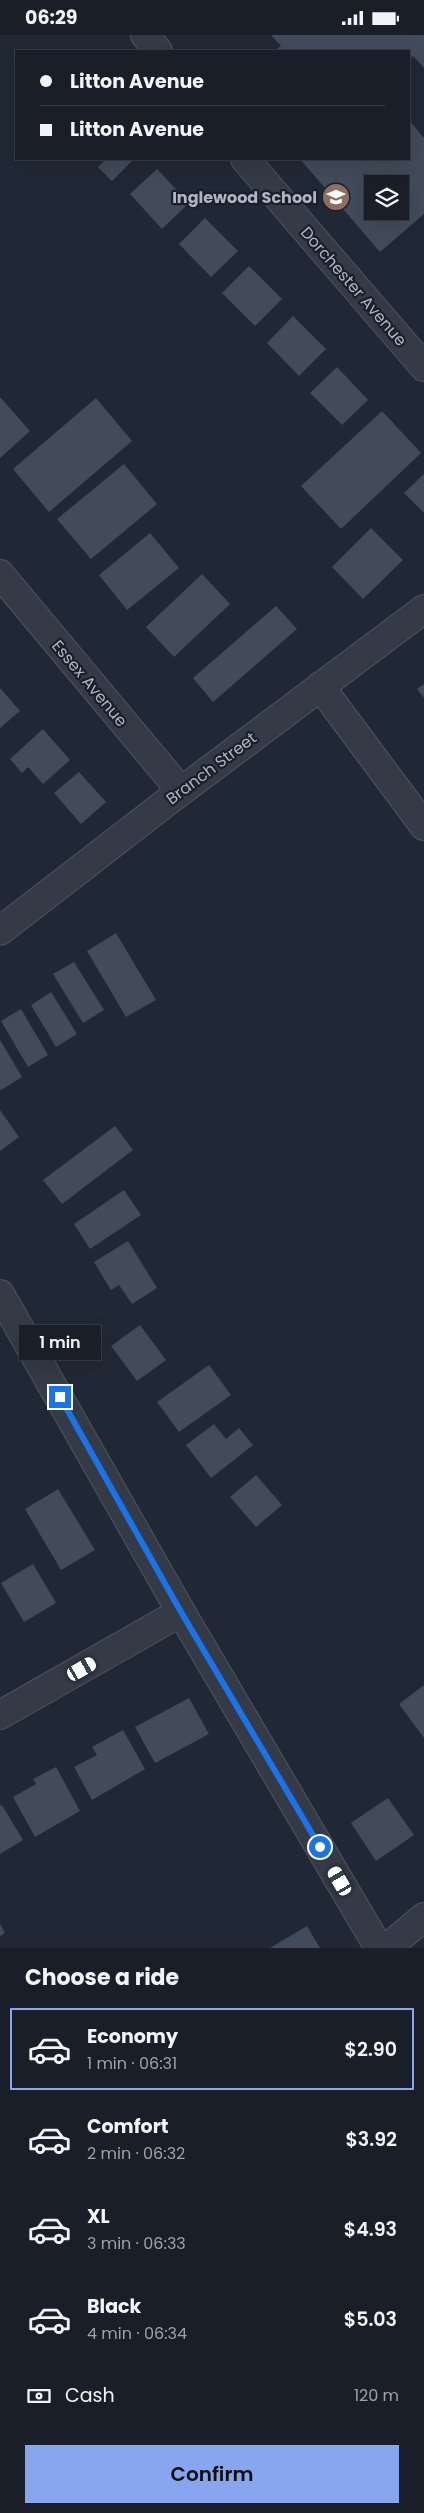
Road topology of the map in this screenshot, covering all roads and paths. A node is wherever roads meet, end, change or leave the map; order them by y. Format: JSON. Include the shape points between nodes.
{"nodes":[{"id":1,"x":145,"y":35,"type":"edge"},
{"id":2,"x":157,"y":50,"type":"edge"},
{"id":3,"x":246,"y":160,"type":"edge"},
{"id":4,"x":424,"y":367,"type":"edge"},
{"id":5,"x":0,"y":574,"type":"edge"},
{"id":6,"x":424,"y":609,"type":"edge"},
{"id":7,"x":320,"y":686,"type":"junction"},
{"id":8,"x":180,"y":791,"type":"junction"},
{"id":9,"x":424,"y":826,"type":"edge"},
{"id":10,"x":0,"y":931,"type":"edge"},
{"id":11,"x":0,"y":1295,"type":"edge"},
{"id":12,"x":181,"y":1612,"type":"junction"},
{"id":13,"x":0,"y":1715,"type":"edge"},
{"id":14,"x":424,"y":1917,"type":"edge"},
{"id":15,"x":379,"y":1948,"type":"edge"},
{"id":16,"x":387,"y":1948,"type":"edge"}],
"edges":[{"from":1,"to":2,"type":"street"},
{"from":3,"to":4,"type":"street","name":"Dorchester Avenue"},
{"from":5,"to":8,"type":"street","name":"Essex Avenue"},
{"from":6,"to":7,"type":"street","name":"Branch Street"},
{"from":7,"to":8,"type":"street","name":"Branch Street"},
{"from":7,"to":9,"type":"street"},
{"from":8,"to":10,"type":"street","name":"Branch Street"},
{"from":11,"to":12,"type":"street"},
{"from":12,"to":13,"type":"street"},
{"from":12,"to":15,"type":"street"},
{"from":14,"to":16,"type":"street"}]}
